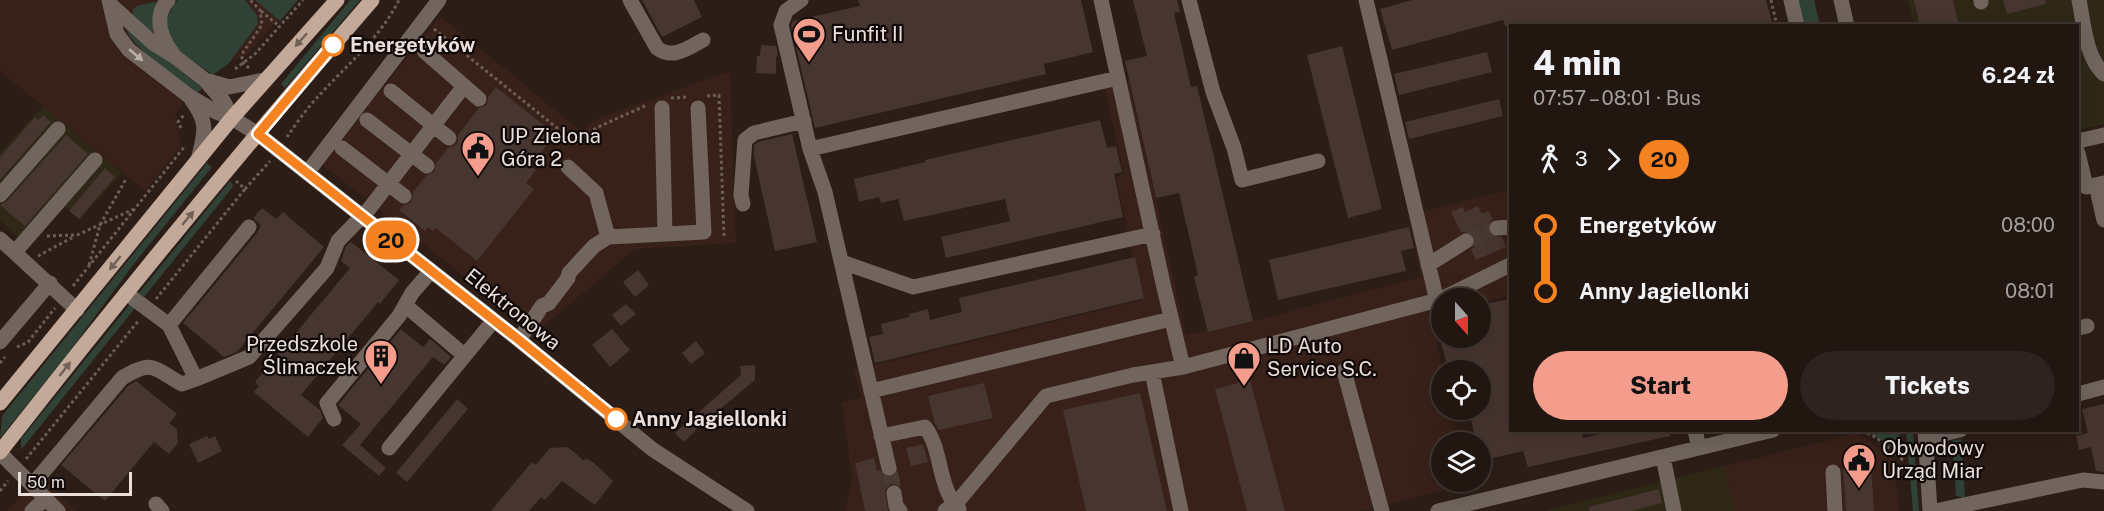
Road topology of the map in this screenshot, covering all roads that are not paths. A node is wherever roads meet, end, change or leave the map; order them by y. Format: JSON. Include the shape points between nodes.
{"nodes":[{"id":1,"x":127,"y":0,"type":"edge"},
{"id":2,"x":168,"y":0,"type":"edge"},
{"id":3,"x":337,"y":0,"type":"edge"},
{"id":4,"x":372,"y":0,"type":"edge"},
{"id":5,"x":439,"y":0,"type":"edge"},
{"id":6,"x":630,"y":0,"type":"edge"},
{"id":7,"x":801,"y":0,"type":"edge"},
{"id":8,"x":1101,"y":0,"type":"edge"},
{"id":9,"x":1189,"y":0,"type":"edge"},
{"id":10,"x":1366,"y":0,"type":"edge"},
{"id":11,"x":1791,"y":0,"type":"edge"},
{"id":12,"x":1841,"y":0,"type":"edge"},
{"id":13,"x":2079,"y":0,"type":"edge"},
{"id":14,"x":110,"y":2,"type":"edge"},
{"id":15,"x":1797,"y":24,"type":"edge"},
{"id":16,"x":1847,"y":24,"type":"edge"},
{"id":17,"x":703,"y":40,"type":"dead end"},
{"id":18,"x":424,"y":51,"type":"dead end"},
{"id":19,"x":174,"y":56,"type":"junction"},
{"id":20,"x":2104,"y":74,"type":"edge"},
{"id":21,"x":1118,"y":78,"type":"junction"},
{"id":22,"x":205,"y":80,"type":"junction"},
{"id":23,"x":264,"y":80,"type":"junction"},
{"id":24,"x":464,"y":86,"type":"junction"},
{"id":25,"x":391,"y":91,"type":"dead end"},
{"id":26,"x":189,"y":96,"type":"junction"},
{"id":27,"x":479,"y":99,"type":"dead end"},
{"id":28,"x":661,"y":103,"type":"road end"},
{"id":29,"x":698,"y":108,"type":"dead end"},
{"id":30,"x":232,"y":118,"type":"junction"},
{"id":31,"x":367,"y":120,"type":"dead end"},
{"id":32,"x":804,"y":121,"type":"junction"},
{"id":33,"x":434,"y":126,"type":"junction"},
{"id":34,"x":58,"y":129,"type":"dead end"},
{"id":35,"x":258,"y":134,"type":"junction"},
{"id":36,"x":2104,"y":135,"type":"edge"},
{"id":37,"x":450,"y":138,"type":"dead end"},
{"id":38,"x":2079,"y":141,"type":"edge"},
{"id":39,"x":342,"y":148,"type":"dead end"},
{"id":40,"x":810,"y":149,"type":"junction"},
{"id":41,"x":412,"y":154,"type":"junction"},
{"id":42,"x":2079,"y":157,"type":"edge"},
{"id":43,"x":95,"y":160,"type":"dead end"},
{"id":44,"x":198,"y":160,"type":"junction"},
{"id":45,"x":1318,"y":161,"type":"dead end"},
{"id":46,"x":427,"y":166,"type":"dead end"},
{"id":47,"x":568,"y":167,"type":"dead end"},
{"id":48,"x":307,"y":173,"type":"junction"},
{"id":49,"x":388,"y":184,"type":"junction"},
{"id":50,"x":2100,"y":184,"type":"edge"},
{"id":51,"x":0,"y":195,"type":"edge"},
{"id":52,"x":404,"y":196,"type":"dead end"},
{"id":53,"x":743,"y":204,"type":"dead end"},
{"id":54,"x":363,"y":217,"type":"junction"},
{"id":55,"x":2104,"y":220,"type":"edge"},
{"id":56,"x":249,"y":227,"type":"dead end"},
{"id":57,"x":665,"y":234,"type":"junction"},
{"id":58,"x":1153,"y":234,"type":"junction"},
{"id":59,"x":608,"y":237,"type":"junction"},
{"id":60,"x":0,"y":238,"type":"edge"},
{"id":61,"x":1466,"y":241,"type":"tunnel mouth"},
{"id":62,"x":20,"y":256,"type":"junction"},
{"id":63,"x":842,"y":262,"type":"junction"},
{"id":64,"x":1428,"y":265,"type":"junction"},
{"id":65,"x":1509,"y":266,"type":"edge"},
{"id":66,"x":431,"y":271,"type":"junction"},
{"id":67,"x":50,"y":283,"type":"junction"},
{"id":68,"x":1437,"y":288,"type":"edge"},
{"id":69,"x":1465,"y":288,"type":"edge"},
{"id":70,"x":126,"y":293,"type":"junction"},
{"id":71,"x":1431,"y":303,"type":"edge"},
{"id":72,"x":405,"y":305,"type":"junction"},
{"id":73,"x":77,"y":310,"type":"junction"},
{"id":74,"x":1171,"y":319,"type":"junction"},
{"id":75,"x":494,"y":320,"type":"junction"},
{"id":76,"x":169,"y":326,"type":"junction"},
{"id":77,"x":519,"y":340,"type":"junction"},
{"id":78,"x":0,"y":342,"type":"edge"},
{"id":79,"x":464,"y":355,"type":"junction"},
{"id":80,"x":1183,"y":367,"type":"junction"},
{"id":81,"x":1344,"y":370,"type":"dead end"},
{"id":82,"x":1152,"y":372,"type":"junction"},
{"id":83,"x":196,"y":379,"type":"junction"},
{"id":84,"x":2104,"y":387,"type":"edge"},
{"id":85,"x":871,"y":391,"type":"junction"},
{"id":86,"x":2079,"y":394,"type":"edge"},
{"id":87,"x":0,"y":403,"type":"edge"},
{"id":88,"x":334,"y":419,"type":"dead end"},
{"id":89,"x":1695,"y":432,"type":"edge"},
{"id":90,"x":1765,"y":432,"type":"edge"},
{"id":91,"x":1942,"y":432,"type":"edge"},
{"id":92,"x":1925,"y":434,"type":"edge"},
{"id":93,"x":881,"y":436,"type":"junction"},
{"id":94,"x":389,"y":448,"type":"dead end"},
{"id":95,"x":1699,"y":448,"type":"junction"},
{"id":96,"x":0,"y":452,"type":"edge"},
{"id":97,"x":1663,"y":457,"type":"junction"},
{"id":98,"x":889,"y":468,"type":"tunnel mouth"},
{"id":99,"x":1833,"y":472,"type":"dead end"},
{"id":100,"x":2104,"y":482,"type":"edge"},
{"id":101,"x":33,"y":484,"type":"junction"},
{"id":102,"x":894,"y":493,"type":"tunnel mouth"},
{"id":103,"x":45,"y":498,"type":"junction"},
{"id":104,"x":1499,"y":504,"type":"edge"},
{"id":105,"x":953,"y":509,"type":"edge"},
{"id":106,"x":32,"y":511,"type":"edge"},
{"id":107,"x":58,"y":511,"type":"edge"},
{"id":108,"x":747,"y":511,"type":"edge"},
{"id":109,"x":900,"y":511,"type":"edge"},
{"id":110,"x":1180,"y":511,"type":"edge"},
{"id":111,"x":1382,"y":511,"type":"edge"},
{"id":112,"x":1438,"y":511,"type":"edge"},
{"id":113,"x":1674,"y":511,"type":"edge"},
{"id":114,"x":1835,"y":511,"type":"edge"},
{"id":115,"x":1930,"y":511,"type":"edge"},
{"id":116,"x":1935,"y":511,"type":"edge"}],
"edges":[{"from":1,"to":14,"type":"street"},
{"from":2,"to":19,"type":"street","via":[[160,15],[160,27]]},
{"from":3,"to":23,"type":"main road","one_way":true},
{"from":4,"to":35,"type":"main road"},
{"from":5,"to":48,"type":"street"},
{"from":6,"to":17,"type":"street","via":[[663,53],[679,53]]},
{"from":7,"to":32,"type":"street","via":[[786,11],[782,25]]},
{"from":8,"to":21,"type":"street"},
{"from":9,"to":45,"type":"street","via":[[1242,180]]},
{"from":10,"to":64,"type":"street"},
{"from":11,"to":15,"type":"street"},
{"from":12,"to":16,"type":"street"},
{"from":13,"to":20,"type":"street","via":[[2090,52]]},
{"from":14,"to":19,"type":"street","via":[[153,43]]},
{"from":14,"to":26,"type":"street","name":"Elektronowa","one_way":true,"via":[[117,34],[129,50]]},
{"from":18,"to":24,"type":"street"},
{"from":19,"to":22,"type":"street"},
{"from":21,"to":40,"type":"street"},
{"from":21,"to":58,"type":"street"},
{"from":22,"to":23,"type":"street","via":[[229,87]]},
{"from":22,"to":30,"type":"street"},
{"from":23,"to":30,"type":"main road"},
{"from":24,"to":27,"type":"street"},
{"from":24,"to":33,"type":"street"},
{"from":25,"to":33,"type":"street"},
{"from":26,"to":30,"type":"street","name":"Elektronowa"},
{"from":26,"to":44,"type":"street","via":[[204,121]]},
{"from":28,"to":57,"type":"street"},
{"from":29,"to":57,"type":"street","via":[[704,232]]},
{"from":30,"to":35,"type":"street","name":"Elektronowa"},
{"from":30,"to":44,"type":"main road"},
{"from":31,"to":41,"type":"street"},
{"from":32,"to":40,"type":"street"},
{"from":32,"to":53,"type":"street","via":[[754,133],[746,140]]},
{"from":33,"to":37,"type":"street"},
{"from":33,"to":41,"type":"street"},
{"from":34,"to":51,"type":"street"},
{"from":35,"to":48,"type":"street","name":"Elektronowa"},
{"from":70,"to":35,"type":"main road","one_way":true},
{"from":36,"to":38,"type":"street"},
{"from":39,"to":49,"type":"street"},
{"from":40,"to":63,"type":"street"},
{"from":41,"to":46,"type":"street"},
{"from":41,"to":49,"type":"street"},
{"from":42,"to":50,"type":"street","via":[[2086,187]]},
{"from":43,"to":62,"type":"street","via":[[31,233]]},
{"from":44,"to":73,"type":"main road","one_way":true},
{"from":47,"to":59,"type":"street","via":[[597,193]]},
{"from":48,"to":54,"type":"street","name":"Elektronowa"},
{"from":49,"to":52,"type":"street"},
{"from":49,"to":54,"type":"street"},
{"from":50,"to":55,"type":"street"},
{"from":54,"to":66,"type":"street","name":"Elektronowa"},
{"from":54,"to":83,"type":"street","via":[[338,241],[327,268],[249,357]]},
{"from":56,"to":76,"type":"street"},
{"from":57,"to":59,"type":"street"},
{"from":58,"to":63,"type":"street","via":[[913,287]]},
{"from":58,"to":74,"type":"street"},
{"from":59,"to":77,"type":"street","via":[[562,275],[542,298],[542,306]]},
{"from":60,"to":62,"type":"street"},
{"from":61,"to":64,"type":"street"},
{"from":62,"to":67,"type":"street"},
{"from":63,"to":85,"type":"street"},
{"from":64,"to":68,"type":"street"},
{"from":65,"to":69,"type":"street"},
{"from":66,"to":72,"type":"street"},
{"from":66,"to":75,"type":"street","name":"Elektronowa"},
{"from":67,"to":73,"type":"street"},
{"from":67,"to":78,"type":"street"},
{"from":70,"to":76,"type":"street"},
{"from":96,"to":70,"type":"main road","one_way":true},
{"from":71,"to":80,"type":"street"},
{"from":72,"to":79,"type":"street"},
{"from":72,"to":88,"type":"street","via":[[327,403]]},
{"from":73,"to":87,"type":"main road"},
{"from":74,"to":80,"type":"street"},
{"from":74,"to":85,"type":"street"},
{"from":75,"to":77,"type":"street","name":"Elektronowa"},
{"from":75,"to":79,"type":"street"},
{"from":76,"to":83,"type":"street"},
{"from":77,"to":108,"type":"street","name":"Elektronowa","via":[[652,448]]},
{"from":79,"to":94,"type":"street"},
{"from":80,"to":82,"type":"street"},
{"from":81,"to":111,"type":"street"},
{"from":82,"to":105,"type":"street","via":[[1046,396]]},
{"from":82,"to":110,"type":"street"},
{"from":83,"to":101,"type":"street","via":[[182,384],[156,367],[141,367],[122,378]]},
{"from":84,"to":86,"type":"street"},
{"from":85,"to":93,"type":"street"},
{"from":89,"to":95,"type":"street"},
{"from":90,"to":95,"type":"street"},
{"from":91,"to":92,"type":"street"},
{"from":92,"to":115,"type":"street"},
{"from":93,"to":98,"type":"street"},
{"from":93,"to":105,"type":"street","via":[[925,427],[932,436]]},
{"from":95,"to":97,"type":"street"},
{"from":96,"to":101,"type":"street"},
{"from":97,"to":104,"type":"street"},
{"from":97,"to":113,"type":"street"},
{"from":99,"to":114,"type":"street"},
{"from":100,"to":116,"type":"street","via":[[2083,480]]},
{"from":101,"to":103,"type":"street"},
{"from":102,"to":109,"type":"street"},
{"from":103,"to":106,"type":"street"},
{"from":103,"to":107,"type":"street"},
{"from":104,"to":112,"type":"street"}]}
